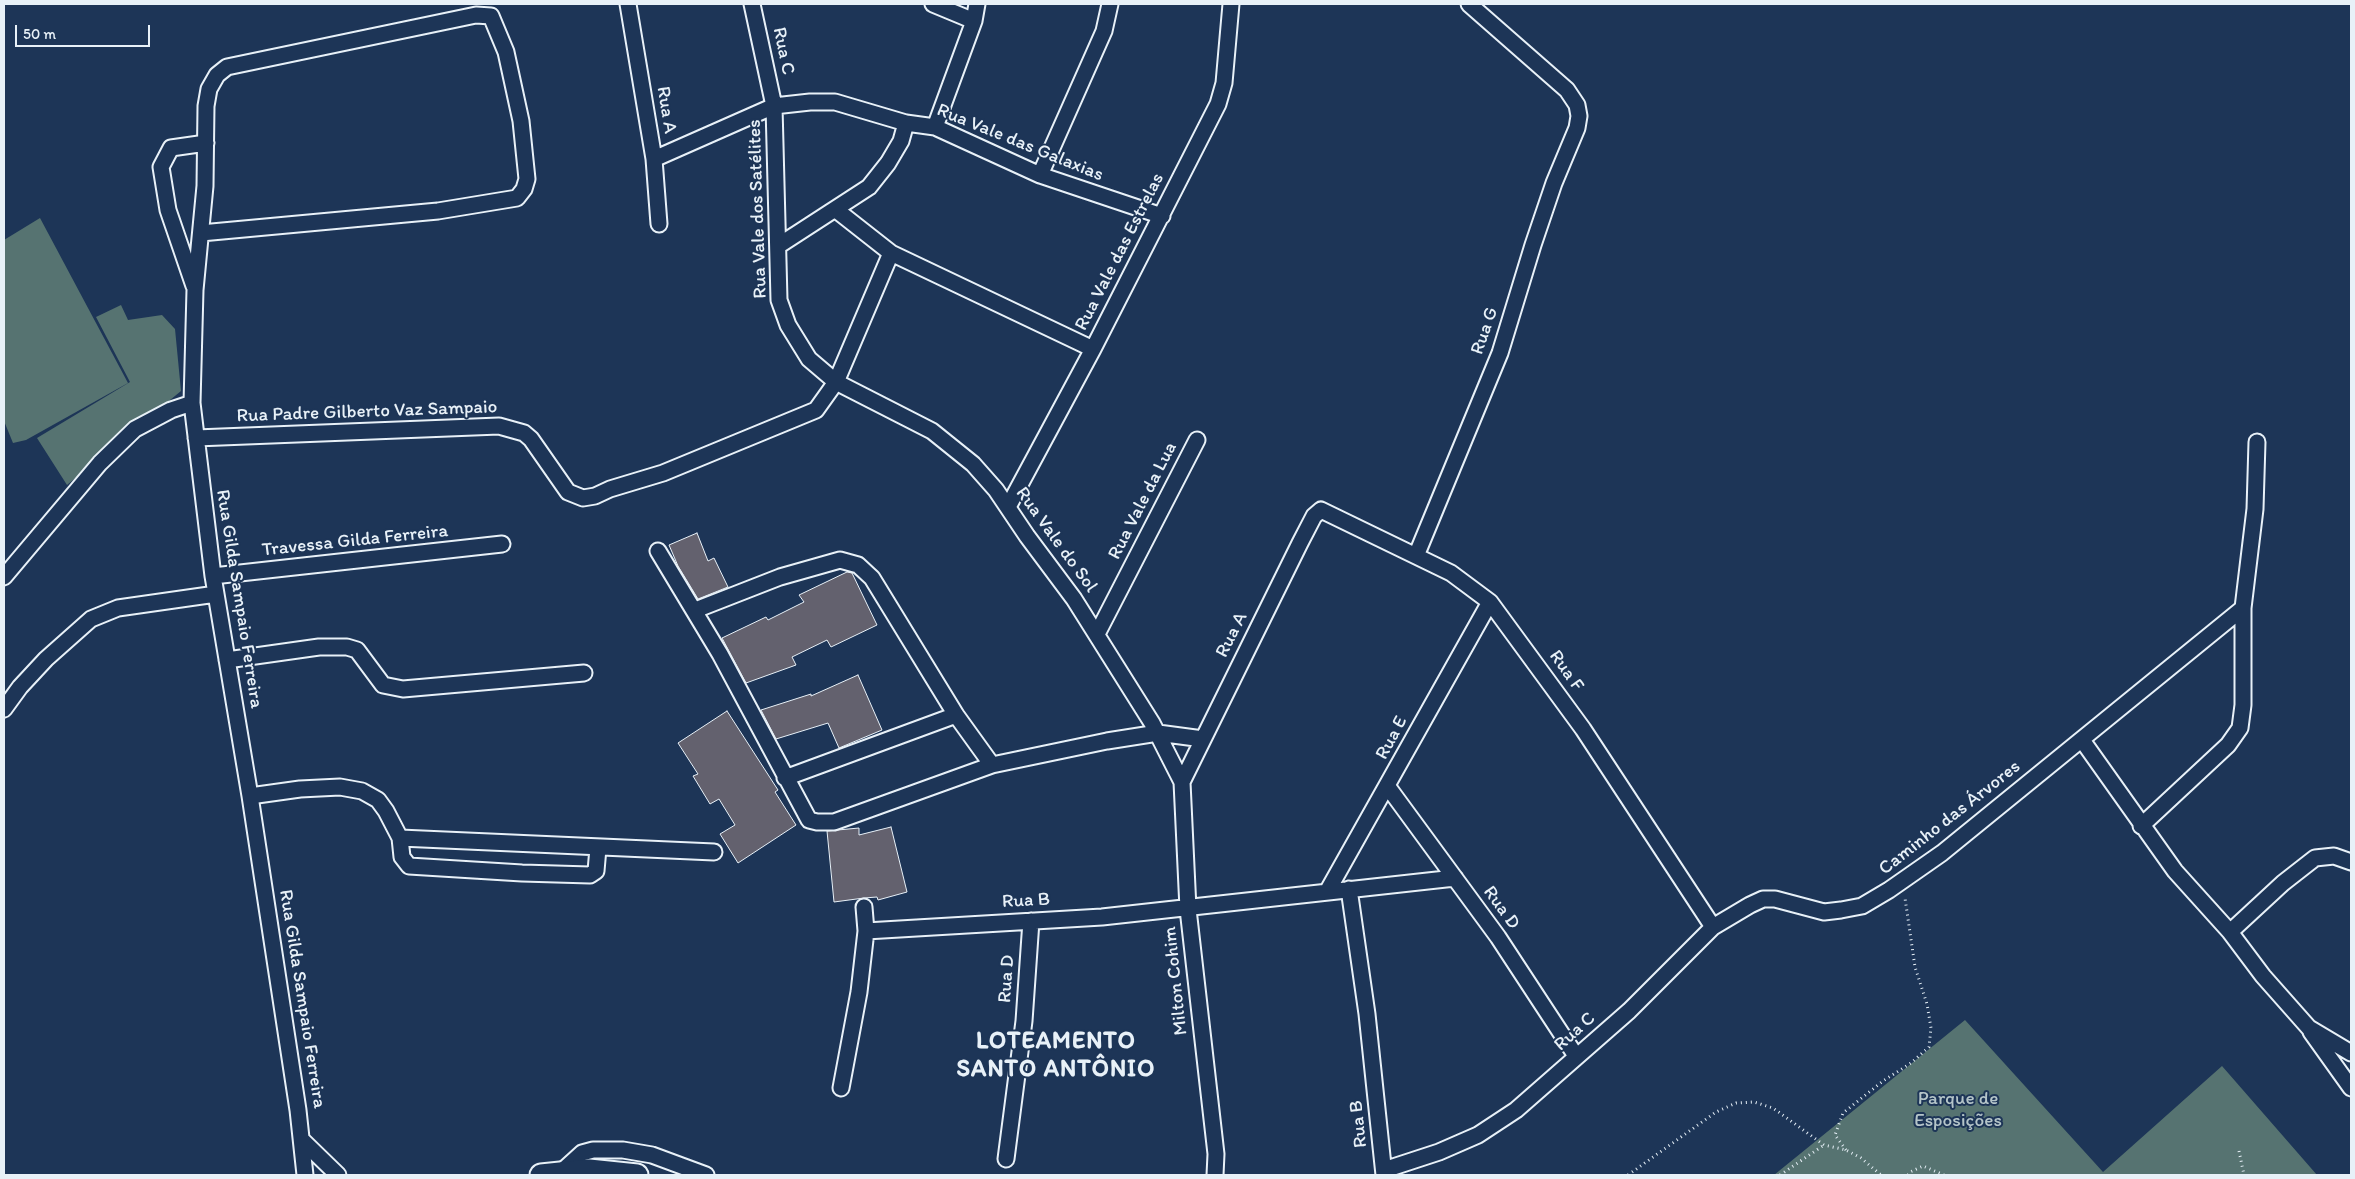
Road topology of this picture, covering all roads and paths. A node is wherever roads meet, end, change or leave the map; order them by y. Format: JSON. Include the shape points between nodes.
{"nodes":[{"id":1,"x":628,"y":4,"type":"edge"},
{"id":2,"x":752,"y":4,"type":"edge"},
{"id":3,"x":933,"y":4,"type":"edge"},
{"id":4,"x":978,"y":4,"type":"edge"},
{"id":5,"x":1110,"y":4,"type":"edge"},
{"id":6,"x":1231,"y":4,"type":"edge"},
{"id":7,"x":1469,"y":4,"type":"edge"},
{"id":8,"x":974,"y":21,"type":"junction"},
{"id":9,"x":774,"y":106,"type":"junction"},
{"id":10,"x":906,"y":123,"type":"junction"},
{"id":11,"x":935,"y":126,"type":"junction"},
{"id":12,"x":206,"y":143,"type":"junction"},
{"id":13,"x":654,"y":160,"type":"junction"},
{"id":14,"x":1040,"y":175,"type":"junction"},
{"id":15,"x":835,"y":209,"type":"junction"},
{"id":16,"x":1162,"y":216,"type":"junction"},
{"id":17,"x":658,"y":224,"type":"dead end"},
{"id":18,"x":201,"y":233,"type":"junction"},
{"id":19,"x":778,"y":246,"type":"junction"},
{"id":20,"x":891,"y":253,"type":"junction"},
{"id":21,"x":196,"y":290,"type":"junction"},
{"id":22,"x":1093,"y":349,"type":"junction"},
{"id":23,"x":836,"y":382,"type":"junction"},
{"id":24,"x":192,"y":403,"type":"junction"},
{"id":25,"x":196,"y":438,"type":"junction"},
{"id":26,"x":1197,"y":440,"type":"dead end"},
{"id":27,"x":2257,"y":442,"type":"dead end"},
{"id":28,"x":1008,"y":507,"type":"junction"},
{"id":29,"x":1321,"y":510,"type":"joint"},
{"id":30,"x":502,"y":544,"type":"dead end"},
{"id":31,"x":658,"y":551,"type":"dead end"},
{"id":32,"x":1416,"y":556,"type":"junction"},
{"id":33,"x":213,"y":576,"type":"junction"},
{"id":34,"x":4,"y":577,"type":"edge"},
{"id":35,"x":216,"y":594,"type":"junction"},
{"id":36,"x":1490,"y":602,"type":"junction"},
{"id":37,"x":2243,"y":608,"type":"junction"},
{"id":38,"x":695,"y":612,"type":"junction"},
{"id":39,"x":1097,"y":634,"type":"junction"},
{"id":40,"x":227,"y":660,"type":"junction"},
{"id":41,"x":584,"y":673,"type":"dead end"},
{"id":42,"x":4,"y":709,"type":"edge"},
{"id":43,"x":956,"y":715,"type":"junction"},
{"id":44,"x":1158,"y":733,"type":"junction"},
{"id":45,"x":1203,"y":739,"type":"junction"},
{"id":46,"x":2082,"y":740,"type":"junction"},
{"id":47,"x":992,"y":765,"type":"junction"},
{"id":48,"x":785,"y":778,"type":"junction"},
{"id":49,"x":1182,"y":782,"type":"junction"},
{"id":50,"x":1388,"y":787,"type":"junction"},
{"id":51,"x":250,"y":796,"type":"junction"},
{"id":52,"x":2141,"y":826,"type":"junction"},
{"id":53,"x":400,"y":838,"type":"junction"},
{"id":54,"x":598,"y":848,"type":"junction"},
{"id":55,"x":714,"y":852,"type":"dead end"},
{"id":56,"x":2351,"y":862,"type":"edge"},
{"id":57,"x":1455,"y":878,"type":"junction"},
{"id":58,"x":1902,"y":880,"type":"junction"},
{"id":59,"x":1349,"y":889,"type":"junction"},
{"id":60,"x":1327,"y":892,"type":"junction"},
{"id":61,"x":1775,"y":899,"type":"joint"},
{"id":62,"x":864,"y":908,"type":"dead end"},
{"id":63,"x":1188,"y":909,"type":"junction"},
{"id":64,"x":1031,"y":921,"type":"junction"},
{"id":65,"x":1713,"y":927,"type":"junction"},
{"id":66,"x":866,"y":931,"type":"junction"},
{"id":67,"x":2230,"y":932,"type":"junction"},
{"id":68,"x":2309,"y":1028,"type":"junction"},
{"id":69,"x":2351,"y":1052,"type":"edge"},
{"id":70,"x":1576,"y":1056,"type":"junction"},
{"id":71,"x":841,"y":1088,"type":"dead end"},
{"id":72,"x":2351,"y":1088,"type":"edge"},
{"id":73,"x":303,"y":1141,"type":"junction"},
{"id":74,"x":1824,"y":1145,"type":"junction"},
{"id":75,"x":1846,"y":1150,"type":"junction"},
{"id":76,"x":2240,"y":1151,"type":"dead end"},
{"id":77,"x":1006,"y":1159,"type":"dead end"},
{"id":78,"x":1384,"y":1172,"type":"edge"},
{"id":79,"x":550,"y":1174,"type":"edge"},
{"id":80,"x":305,"y":1175,"type":"edge"},
{"id":81,"x":338,"y":1175,"type":"edge"},
{"id":82,"x":637,"y":1175,"type":"edge"},
{"id":83,"x":706,"y":1175,"type":"edge"},
{"id":84,"x":1215,"y":1175,"type":"edge"},
{"id":85,"x":1628,"y":1175,"type":"edge"},
{"id":86,"x":1780,"y":1175,"type":"edge"},
{"id":87,"x":1881,"y":1175,"type":"edge"},
{"id":88,"x":1908,"y":1175,"type":"edge"},
{"id":89,"x":1944,"y":1175,"type":"edge"},
{"id":90,"x":2245,"y":1175,"type":"edge"}],
"edges":[{"from":1,"to":13,"type":"street","name":"Rua A"},
{"from":2,"to":9,"type":"street","name":"Rua C"},
{"from":3,"to":8,"type":"street"},
{"from":4,"to":8,"type":"street"},
{"from":5,"to":14,"type":"street","via":[[1104,31]]},
{"from":6,"to":16,"type":"street","name":"Rua Vale das Estrelas","via":[[1224,83],[1218,104]]},
{"from":7,"to":32,"type":"street","name":"Rua G","via":[[1567,90],[1577,105],[1579,116],[1572,143],[1533,244],[1500,353]]},
{"from":8,"to":11,"type":"street"},
{"from":9,"to":10,"type":"street","name":"Rua Vale das Galaxias","via":[[835,102]]},
{"from":9,"to":13,"type":"street"},
{"from":9,"to":19,"type":"street","name":"Rua Vale dos Satélites"},
{"from":10,"to":11,"type":"street","name":"Rua Vale das Galaxias"},
{"from":10,"to":15,"type":"street","via":[[896,148],[869,187]]},
{"from":11,"to":14,"type":"street","name":"Rua Vale das Galaxias"},
{"from":12,"to":18,"type":"street","name":"Rua Gilda Sampaio Ferreira"},
{"from":12,"to":18,"type":"street","name":"Rua Gilda Sampaio Ferreira","via":[[209,89],[217,75],[227,67],[488,14],[506,52],[521,121],[527,179],[517,198],[438,211]]},
{"from":12,"to":21,"type":"street","via":[[171,148],[161,167],[168,210]]},
{"from":13,"to":17,"type":"street","name":"Rua A"},
{"from":14,"to":16,"type":"street","name":"Rua Vale das Galaxias"},
{"from":15,"to":19,"type":"street"},
{"from":15,"to":20,"type":"street"},
{"from":16,"to":22,"type":"street","name":"Rua Vale das Estrelas"},
{"from":18,"to":21,"type":"street","name":"Rua Gilda Sampaio Ferreira"},
{"from":19,"to":23,"type":"street","name":"Rua Vale dos Satélites","via":[[779,300],[788,325],[809,360]]},
{"from":20,"to":22,"type":"street"},
{"from":20,"to":23,"type":"street","name":"Rua Padre Gilberto Vaz Sampaio"},
{"from":21,"to":24,"type":"street","name":"Rua Gilda Sampaio Ferreira"},
{"from":22,"to":28,"type":"street","name":"Rua Vale das Estrelas"},
{"from":23,"to":25,"type":"street","name":"Rua Padre Gilberto Vaz Sampaio","via":[[816,410],[663,473],[586,498],[568,492],[531,438],[499,426]]},
{"from":23,"to":28,"type":"street","name":"Rua Vale do Sol","via":[[932,431],[973,464]]},
{"from":24,"to":25,"type":"street","name":"Rua Gilda Sampaio Ferreira"},
{"from":24,"to":34,"type":"street","via":[[135,428],[100,463]]},
{"from":25,"to":33,"type":"street","name":"Rua Gilda Sampaio Ferreira"},
{"from":26,"to":39,"type":"street","name":"Rua Vale da Lua"},
{"from":27,"to":37,"type":"street","via":[[2255,510]]},
{"from":28,"to":39,"type":"street","name":"Rua Vale do Sol"},
{"from":29,"to":32,"type":"street","name":"Rua F"},
{"from":29,"to":45,"type":"street","name":"Rua A","via":[[1310,523]]},
{"from":30,"to":33,"type":"street","name":"Travessa Gilda Ferreira"},
{"from":31,"to":38,"type":"street"},
{"from":32,"to":36,"type":"street","name":"Rua F","via":[[1451,573]]},
{"from":33,"to":35,"type":"street","name":"Rua Gilda Sampaio Ferreira"},
{"from":35,"to":40,"type":"street","name":"Rua Gilda Sampaio Ferreira"},
{"from":35,"to":42,"type":"street","via":[[118,608],[91,619],[46,659]]},
{"from":36,"to":50,"type":"street","name":"Rua E"},
{"from":36,"to":65,"type":"street","name":"Rua F","via":[[1583,729]]},
{"from":37,"to":46,"type":"street","name":"Caminho das Árvores"},
{"from":37,"to":52,"type":"street","via":[[2240,728],[2228,745]]},
{"from":38,"to":43,"type":"street","via":[[780,577],[840,560],[848,561],[872,578]]},
{"from":38,"to":48,"type":"street"},
{"from":39,"to":44,"type":"street","name":"Rua Vale do Sol"},
{"from":40,"to":41,"type":"street","via":[[319,647],[347,647],[357,650],[383,685],[403,690]]},
{"from":40,"to":51,"type":"street","name":"Rua Gilda Sampaio Ferreira"},
{"from":43,"to":47,"type":"street"},
{"from":43,"to":48,"type":"street"},
{"from":44,"to":45,"type":"street"},
{"from":44,"to":47,"type":"street"},
{"from":44,"to":49,"type":"street","name":"Rua Vale do Sol"},
{"from":45,"to":49,"type":"street","name":"Rua A"},
{"from":46,"to":52,"type":"street"},
{"from":46,"to":58,"type":"street","name":"Caminho das Árvores","via":[[1942,853]]},
{"from":47,"to":48,"type":"street","via":[[824,823],[809,820]]},
{"from":49,"to":63,"type":"street","name":"Milton Cohim"},
{"from":50,"to":57,"type":"street","name":"Rua D"},
{"from":50,"to":60,"type":"street","name":"Rua E"},
{"from":51,"to":53,"type":"street","via":[[340,787],[362,791],[378,800]]},
{"from":51,"to":73,"type":"street","name":"Rua Gilda Sampaio Ferreira"},
{"from":52,"to":67,"type":"street","via":[[2174,870]]},
{"from":53,"to":54,"type":"street"},
{"from":53,"to":54,"type":"street","via":[[402,857],[409,866],[522,873],[590,875],[596,871]]},
{"from":54,"to":55,"type":"street"},
{"from":56,"to":67,"type":"street","via":[[2334,856],[2316,858],[2283,883]]},
{"from":57,"to":59,"type":"street","name":"Rua B"},
{"from":57,"to":70,"type":"street","name":"Rua D"},
{"from":58,"to":61,"type":"street","name":"Caminho das Árvores","via":[[1862,906],[1841,910],[1824,912]]},
{"from":58,"to":75,"type":"path","via":[[1915,967],[1931,1028],[1928,1047],[1911,1064],[1883,1081],[1843,1113],[1835,1135]]},
{"from":59,"to":60,"type":"street","name":"Rua B"},
{"from":59,"to":78,"type":"street","name":"Rua B","via":[[1367,1014]]},
{"from":60,"to":63,"type":"street","name":"Rua B"},
{"from":61,"to":65,"type":"street","name":"Rua C","via":[[1763,899]]},
{"from":62,"to":66,"type":"street"},
{"from":63,"to":64,"type":"street","name":"Rua B"},
{"from":63,"to":84,"type":"street","name":"Milton Cohim","via":[[1215,1144]]},
{"from":64,"to":66,"type":"street","name":"Rua B"},
{"from":64,"to":77,"type":"street","name":"Rua D","via":[[1024,1021]]},
{"from":65,"to":70,"type":"street","name":"Rua C","via":[[1629,1011]]},
{"from":66,"to":71,"type":"street","via":[[859,992]]},
{"from":67,"to":68,"type":"street"},
{"from":68,"to":69,"type":"street"},
{"from":68,"to":72,"type":"street"},
{"from":70,"to":78,"type":"street","name":"Rua C","via":[[1516,1110],[1478,1135]]},
{"from":73,"to":80,"type":"street","name":"Rua Gilda Sampaio Ferreira"},
{"from":73,"to":81,"type":"street"},
{"from":74,"to":75,"type":"path"},
{"from":74,"to":85,"type":"path","via":[[1773,1108],[1754,1102],[1736,1103],[1716,1112]]},
{"from":74,"to":86,"type":"path"},
{"from":75,"to":87,"type":"path"},
{"from":76,"to":90,"type":"path"},
{"from":79,"to":82,"type":"street","via":[[588,1170]]},
{"from":79,"to":83,"type":"street","via":[[582,1152],[623,1150],[652,1154]]},
{"from":88,"to":89,"type":"path","via":[[1923,1166]]}]}
